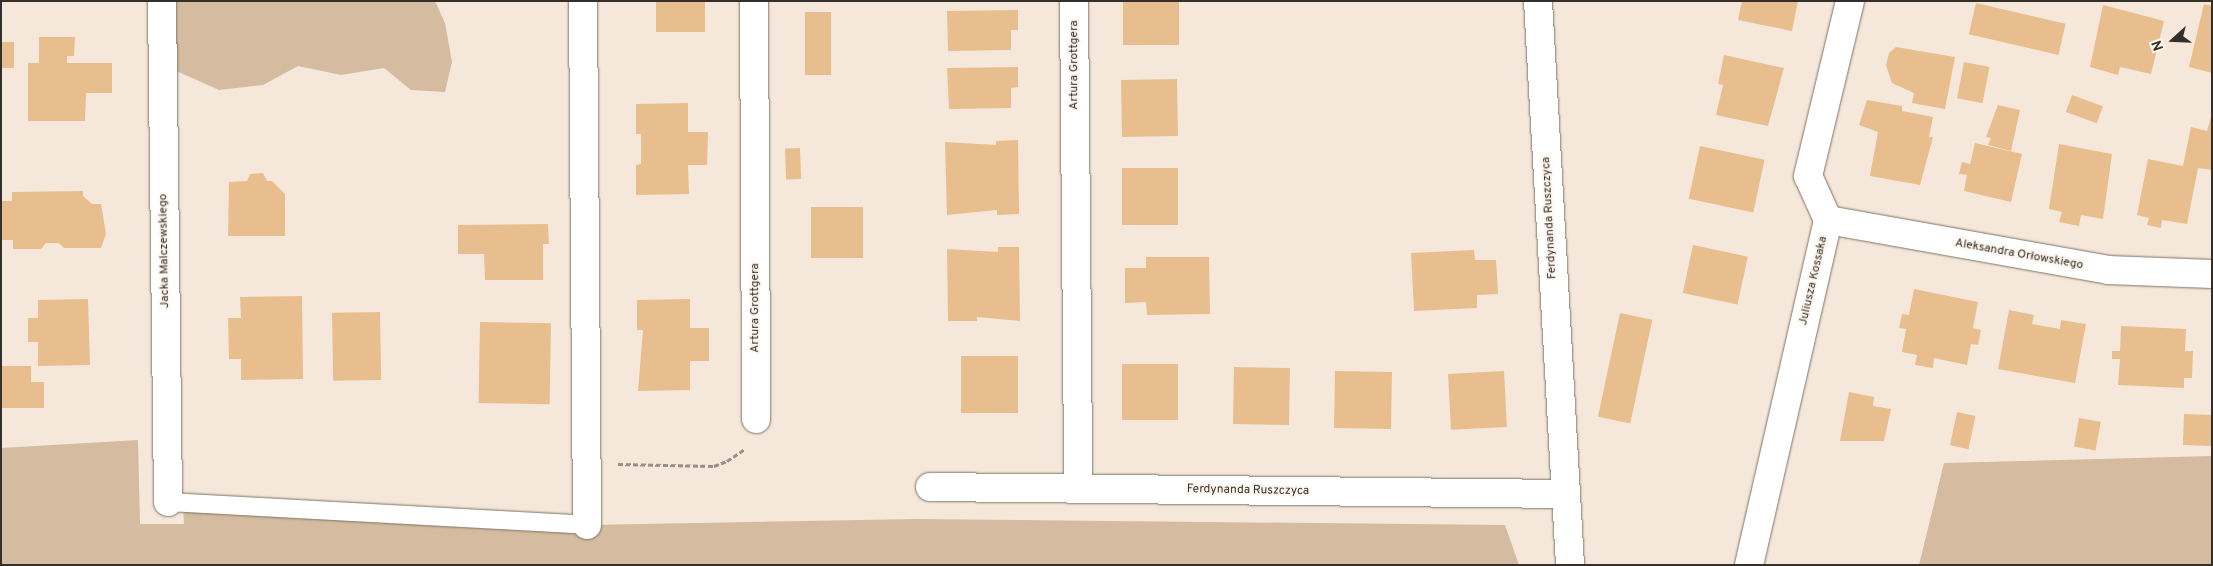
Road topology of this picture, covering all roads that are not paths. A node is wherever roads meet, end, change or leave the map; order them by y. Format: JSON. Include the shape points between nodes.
{"nodes":[{"id":1,"x":162,"y":1,"type":"edge"},
{"id":2,"x":583,"y":1,"type":"edge"},
{"id":3,"x":754,"y":1,"type":"edge"},
{"id":4,"x":1074,"y":1,"type":"edge"},
{"id":5,"x":1538,"y":1,"type":"edge"},
{"id":6,"x":1850,"y":1,"type":"edge"},
{"id":7,"x":1828,"y":220,"type":"junction"},
{"id":8,"x":2212,"y":274,"type":"edge"},
{"id":9,"x":756,"y":419,"type":"road end"},
{"id":10,"x":930,"y":487,"type":"dead end"},
{"id":11,"x":1078,"y":489,"type":"junction"},
{"id":12,"x":1566,"y":494,"type":"junction"},
{"id":13,"x":168,"y":502,"type":"joint"},
{"id":14,"x":587,"y":525,"type":"joint"},
{"id":15,"x":1570,"y":565,"type":"edge"},
{"id":16,"x":1749,"y":565,"type":"edge"}],
"edges":[{"from":1,"to":13,"type":"street","name":"Jacka Malczewskiego"},
{"from":2,"to":14,"type":"street"},
{"from":3,"to":9,"type":"street","name":"Artura Grottgera"},
{"from":4,"to":11,"type":"street","name":"Artura Grottgera"},
{"from":5,"to":12,"type":"street","name":"Ferdynanda Ruszczyca"},
{"from":6,"to":7,"type":"street","name":"Juliusza Kossaka","via":[[1808,176]]},
{"from":7,"to":8,"type":"street","name":"Aleksandra Orłowskiego","via":[[2108,270]]},
{"from":7,"to":16,"type":"street","name":"Juliusza Kossaka"},
{"from":10,"to":11,"type":"street","name":"Ferdynanda Ruszczyca"},
{"from":11,"to":12,"type":"street","name":"Ferdynanda Ruszczyca"},
{"from":12,"to":15,"type":"street","name":"Ferdynanda Ruszczyca"},
{"from":13,"to":14,"type":"lane"}]}
